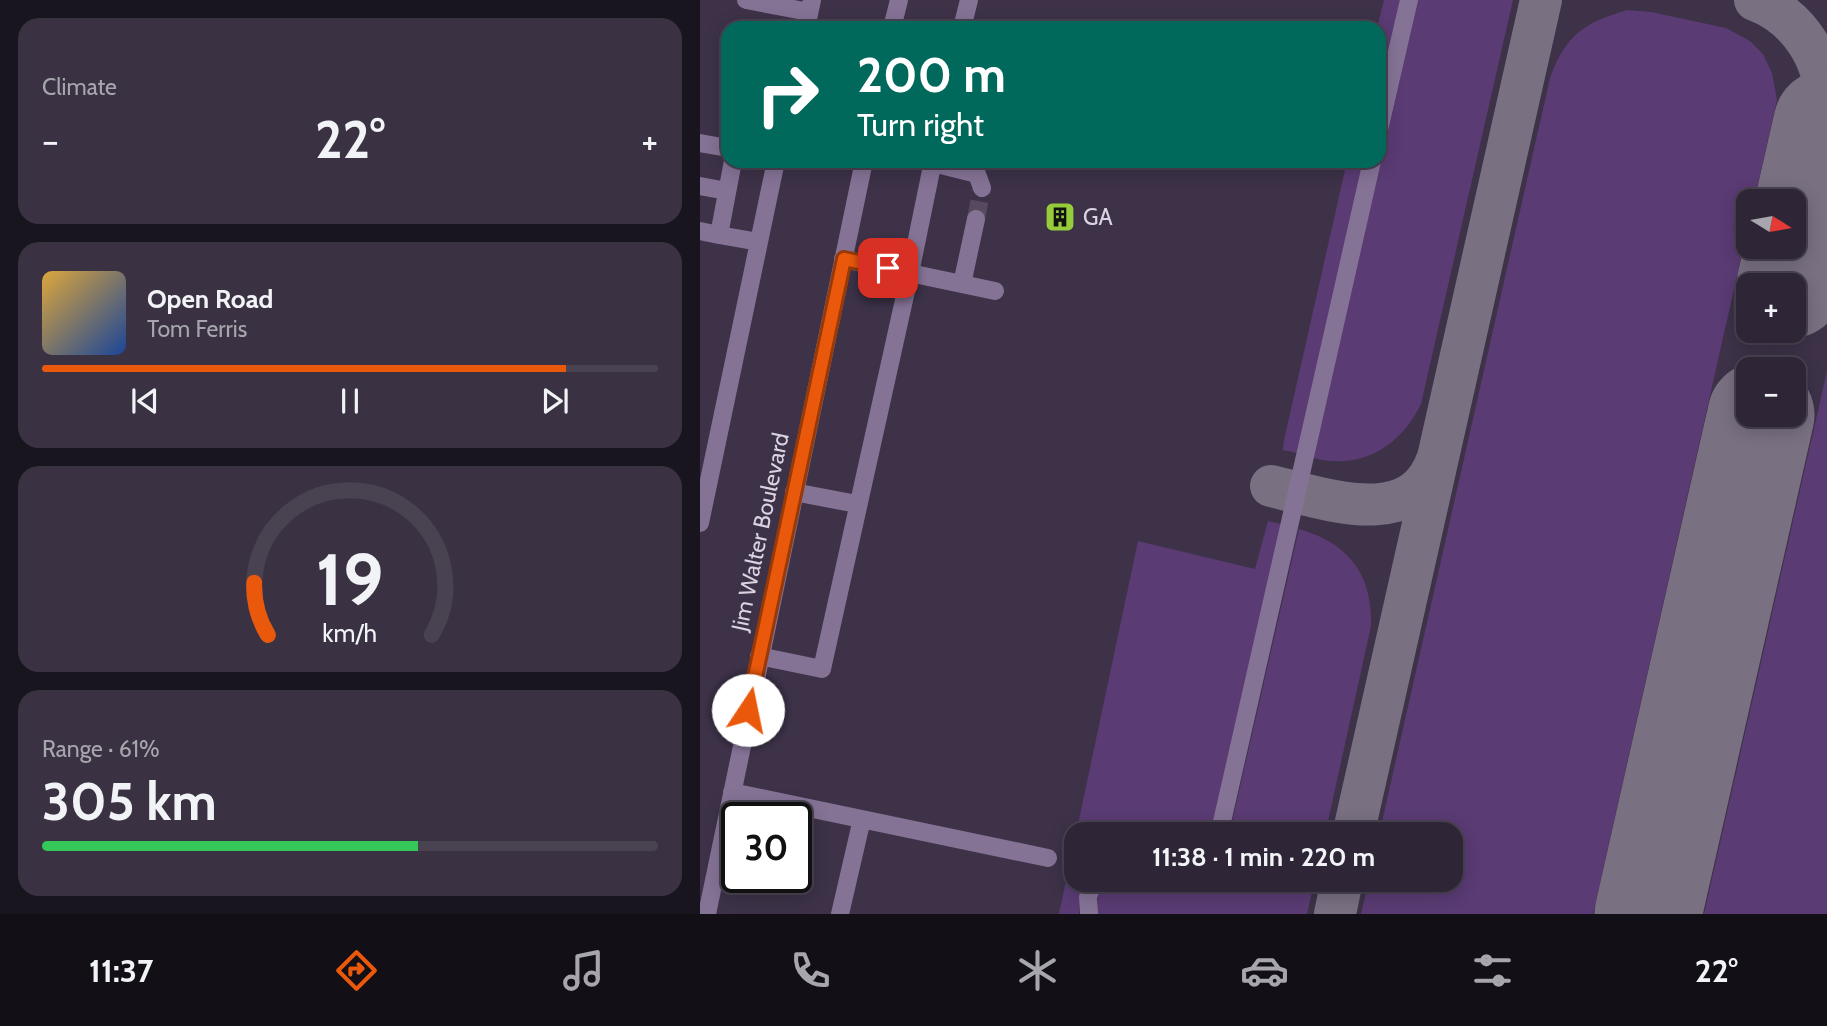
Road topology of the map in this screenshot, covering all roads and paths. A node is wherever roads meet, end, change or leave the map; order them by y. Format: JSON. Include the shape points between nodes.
{"nodes":[{"id":1,"x":746,"y":0,"type":"edge"},
{"id":2,"x":899,"y":0,"type":"edge"},
{"id":3,"x":968,"y":0,"type":"edge"},
{"id":4,"x":1409,"y":0,"type":"edge"},
{"id":5,"x":809,"y":13,"type":"edge"},
{"id":6,"x":894,"y":21,"type":"edge"},
{"id":7,"x":964,"y":21,"type":"edge"},
{"id":8,"x":1386,"y":100,"type":"edge"},
{"id":9,"x":700,"y":142,"type":"edge"},
{"id":10,"x":721,"y":146,"type":"edge"},
{"id":11,"x":732,"y":168,"type":"edge"},
{"id":12,"x":775,"y":168,"type":"edge"},
{"id":13,"x":863,"y":168,"type":"edge"},
{"id":14,"x":929,"y":168,"type":"edge"},
{"id":15,"x":954,"y":168,"type":"edge"},
{"id":16,"x":1370,"y":168,"type":"edge"},
{"id":17,"x":700,"y":186,"type":"edge"},
{"id":18,"x":982,"y":188,"type":"dead end"},
{"id":19,"x":727,"y":191,"type":"junction"},
{"id":20,"x":976,"y":219,"type":"tunnel mouth"},
{"id":21,"x":700,"y":231,"type":"edge"},
{"id":22,"x":719,"y":234,"type":"junction"},
{"id":23,"x":759,"y":242,"type":"junction"},
{"id":24,"x":844,"y":259,"type":"junction"},
{"id":25,"x":910,"y":273,"type":"junction"},
{"id":26,"x":962,"y":284,"type":"junction"},
{"id":27,"x":995,"y":291,"type":"dead end"},
{"id":28,"x":794,"y":492,"type":"junction"},
{"id":29,"x":858,"y":504,"type":"junction"},
{"id":30,"x":700,"y":523,"type":"edge"},
{"id":31,"x":759,"y":656,"type":"junction"},
{"id":32,"x":732,"y":792,"type":"junction"},
{"id":33,"x":862,"y":819,"type":"junction"},
{"id":34,"x":1222,"y":822,"type":"edge"},
{"id":35,"x":1048,"y":858,"type":"dead end"},
{"id":36,"x":1090,"y":892,"type":"edge"},
{"id":37,"x":707,"y":914,"type":"edge"},
{"id":38,"x":839,"y":914,"type":"edge"},
{"id":39,"x":1089,"y":914,"type":"edge"}],
"edges":[{"from":1,"to":5,"type":"street"},
{"from":2,"to":6,"type":"street"},
{"from":3,"to":7,"type":"street"},
{"from":4,"to":8,"type":"street"},
{"from":9,"to":10,"type":"street"},
{"from":11,"to":19,"type":"street"},
{"from":12,"to":23,"type":"street"},
{"from":13,"to":24,"type":"street","name":"Jim Walter Boulevard"},
{"from":14,"to":25,"type":"street"},
{"from":15,"to":18,"type":"street","via":[[977,174]]},
{"from":16,"to":34,"type":"street"},
{"from":17,"to":19,"type":"street"},
{"from":19,"to":22,"type":"street"},
{"from":20,"to":26,"type":"street"},
{"from":21,"to":22,"type":"street"},
{"from":22,"to":23,"type":"street"},
{"from":23,"to":30,"type":"street"},
{"from":24,"to":25,"type":"street"},
{"from":24,"to":28,"type":"street","name":"Jim Walter Boulevard"},
{"from":25,"to":26,"type":"street"},
{"from":25,"to":29,"type":"street"},
{"from":26,"to":27,"type":"street"},
{"from":28,"to":29,"type":"street"},
{"from":28,"to":31,"type":"street","name":"Jim Walter Boulevard"},
{"from":29,"to":31,"type":"street","via":[[822,669]]},
{"from":31,"to":32,"type":"street","name":"Jim Walter Boulevard"},
{"from":32,"to":33,"type":"street"},
{"from":32,"to":37,"type":"street","name":"Jim Walter Boulevard"},
{"from":33,"to":35,"type":"street"},
{"from":33,"to":38,"type":"street"},
{"from":36,"to":39,"type":"street"}]}
